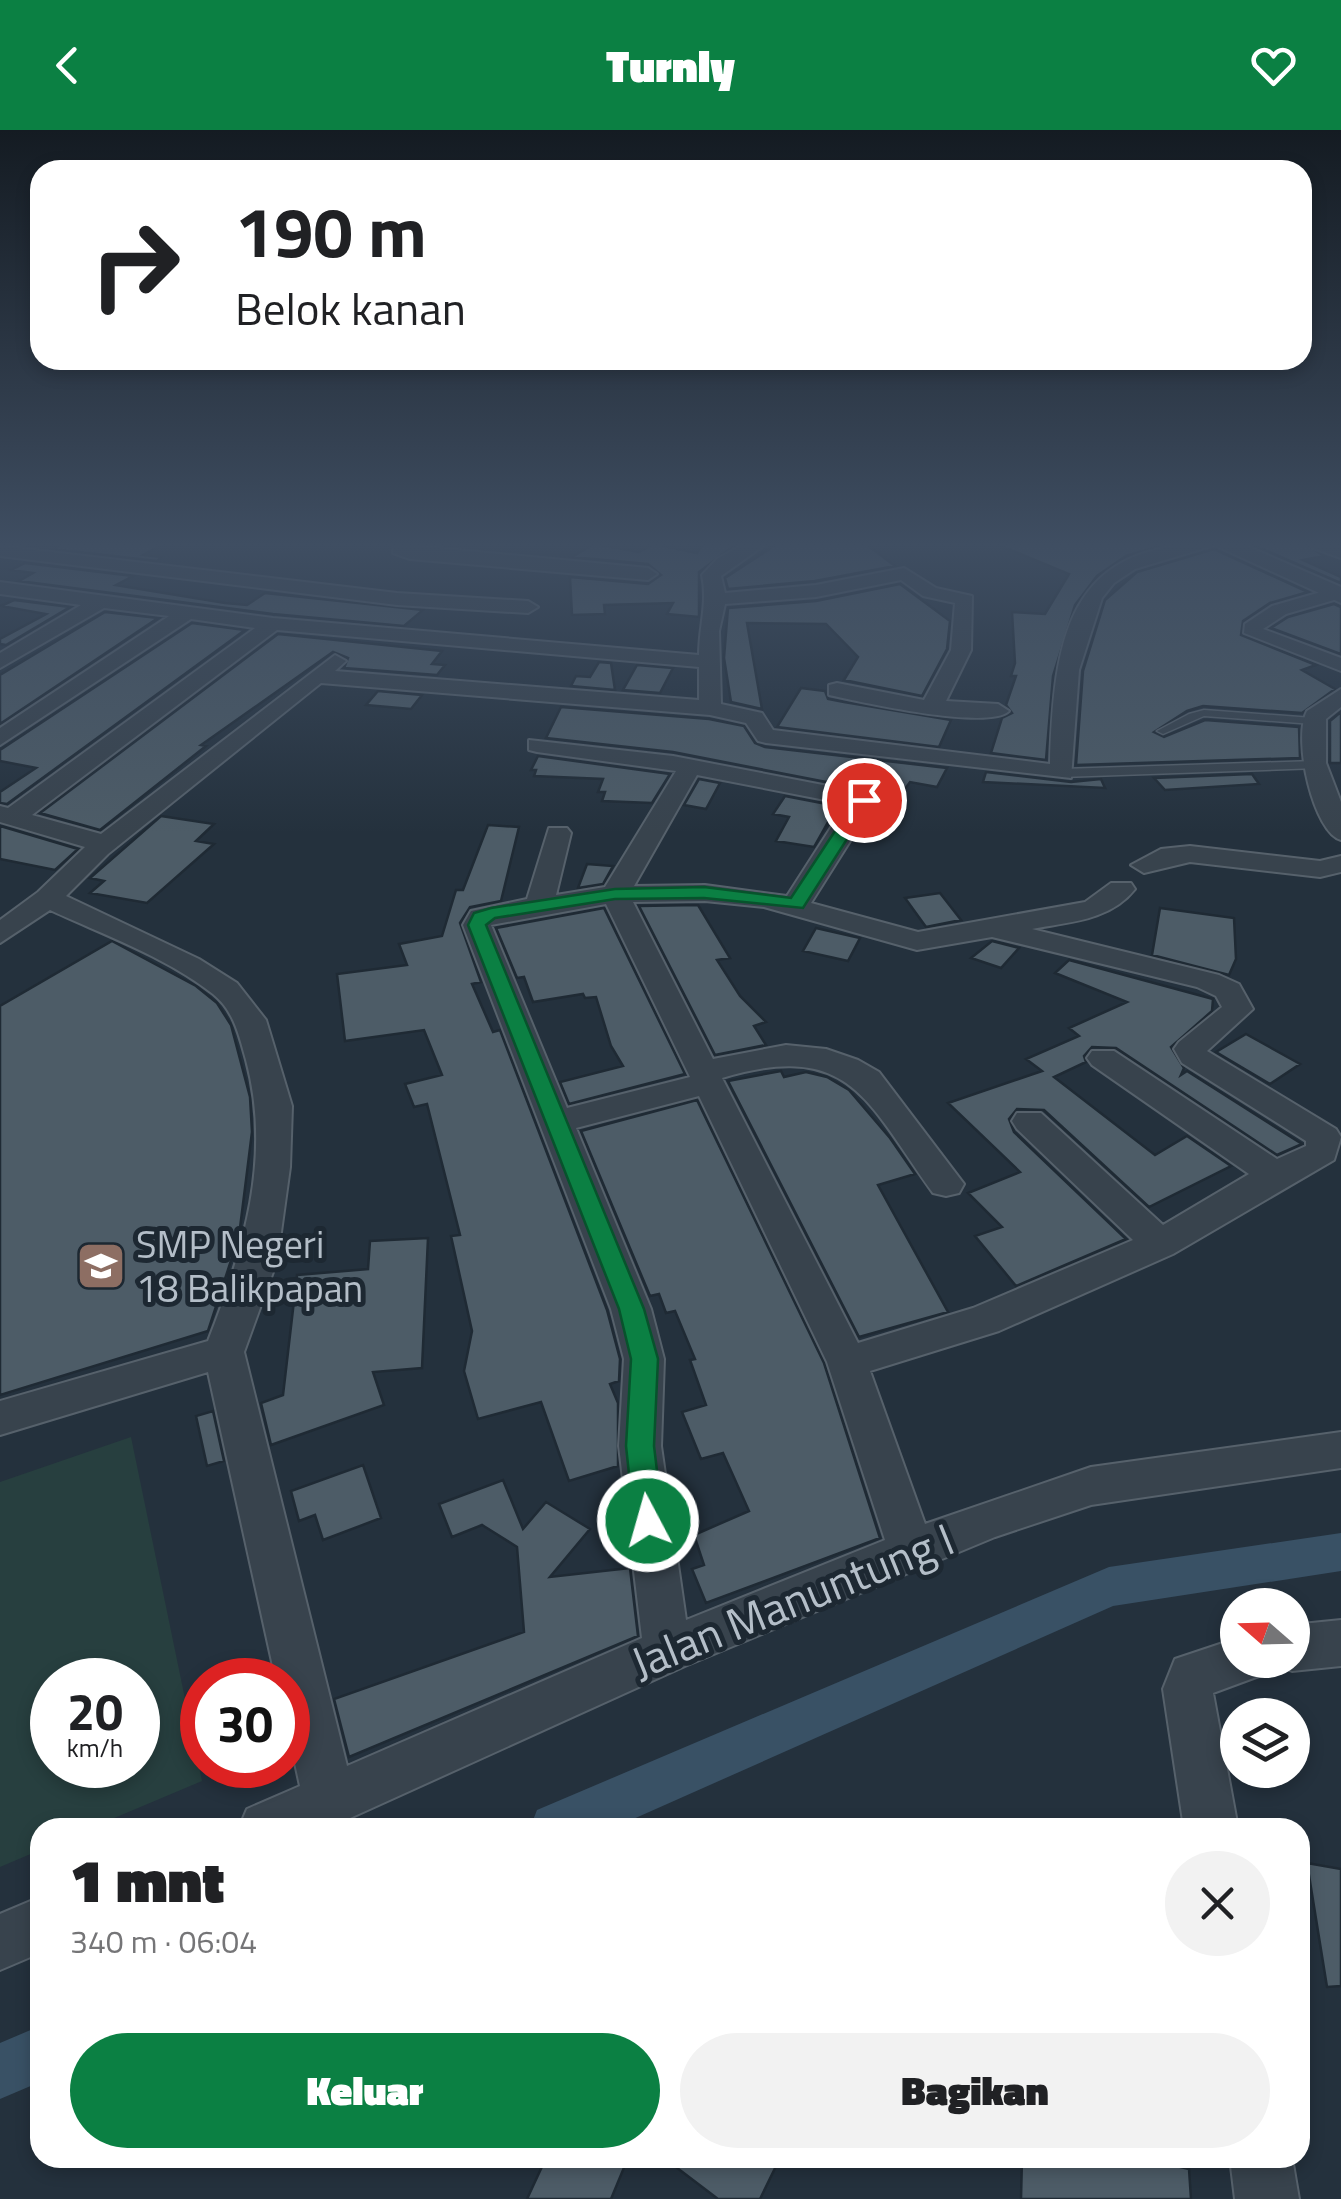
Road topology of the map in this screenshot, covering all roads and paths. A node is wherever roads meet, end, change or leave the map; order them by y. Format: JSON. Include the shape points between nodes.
{"nodes":[{"id":1,"x":33,"y":641,"type":"edge"},
{"id":2,"x":145,"y":641,"type":"edge"},
{"id":3,"x":249,"y":641,"type":"edge"},
{"id":4,"x":361,"y":641,"type":"edge"},
{"id":5,"x":427,"y":641,"type":"edge"},
{"id":6,"x":709,"y":641,"type":"edge"},
{"id":7,"x":962,"y":641,"type":"edge"},
{"id":8,"x":1080,"y":641,"type":"edge"},
{"id":9,"x":1275,"y":641,"type":"edge"},
{"id":10,"x":0,"y":662,"type":"edge"},
{"id":11,"x":710,"y":662,"type":"junction"},
{"id":12,"x":1341,"y":665,"type":"edge"},
{"id":13,"x":317,"y":676,"type":"junction"},
{"id":14,"x":837,"y":690,"type":"dead end"},
{"id":15,"x":1341,"y":696,"type":"edge"},
{"id":16,"x":710,"y":708,"type":"junction"},
{"id":17,"x":931,"y":709,"type":"junction"},
{"id":18,"x":998,"y":711,"type":"dead end"},
{"id":19,"x":1313,"y":721,"type":"junction"},
{"id":20,"x":1163,"y":731,"type":"dead end"},
{"id":21,"x":0,"y":738,"type":"edge"},
{"id":22,"x":538,"y":746,"type":"dead end"},
{"id":23,"x":885,"y":754,"type":"junction"},
{"id":24,"x":1315,"y":765,"type":"junction"},
{"id":25,"x":690,"y":766,"type":"junction"},
{"id":26,"x":1062,"y":772,"type":"junction"},
{"id":27,"x":864,"y":800,"type":"junction"},
{"id":28,"x":6,"y":815,"type":"edge"},
{"id":29,"x":1341,"y":832,"type":"edge"},
{"id":30,"x":558,"y":833,"type":"dead end"},
{"id":31,"x":99,"y":848,"type":"junction"},
{"id":32,"x":1144,"y":864,"type":"dead end"},
{"id":33,"x":1341,"y":864,"type":"edge"},
{"id":34,"x":1121,"y":889,"type":"dead end"},
{"id":35,"x":615,"y":894,"type":"junction"},
{"id":36,"x":540,"y":904,"type":"junction"},
{"id":37,"x":796,"y":904,"type":"junction"},
{"id":38,"x":25,"y":907,"type":"edge"},
{"id":39,"x":992,"y":928,"type":"junction"},
{"id":40,"x":0,"y":934,"type":"edge"},
{"id":41,"x":1102,"y":1058,"type":"dead end"},
{"id":42,"x":706,"y":1078,"type":"junction"},
{"id":43,"x":1029,"y":1121,"type":"dead end"},
{"id":44,"x":558,"y":1122,"type":"junction"},
{"id":45,"x":1275,"y":1175,"type":"junction"},
{"id":46,"x":946,"y":1184,"type":"dead end"},
{"id":47,"x":1160,"y":1244,"type":"junction"},
{"id":48,"x":224,"y":1352,"type":"junction"},
{"id":49,"x":847,"y":1362,"type":"junction"},
{"id":50,"x":0,"y":1418,"type":"edge"},
{"id":51,"x":1341,"y":1450,"type":"edge"},
{"id":52,"x":910,"y":1550,"type":"junction"},
{"id":53,"x":1341,"y":1643,"type":"edge"},
{"id":54,"x":1310,"y":1646,"type":"edge"},
{"id":55,"x":668,"y":1650,"type":"junction"},
{"id":56,"x":1220,"y":1667,"type":"edge"},
{"id":57,"x":329,"y":1800,"type":"junction"},
{"id":58,"x":288,"y":1818,"type":"edge"},
{"id":59,"x":1209,"y":1818,"type":"edge"},
{"id":60,"x":30,"y":1929,"type":"edge"},
{"id":61,"x":0,"y":1942,"type":"edge"},
{"id":62,"x":1262,"y":2168,"type":"edge"},
{"id":63,"x":1267,"y":2199,"type":"edge"}],
"edges":[{"from":1,"to":10,"type":"street"},
{"from":2,"to":21,"type":"street"},
{"from":3,"to":28,"type":"street"},
{"from":4,"to":13,"type":"street"},
{"from":5,"to":11,"type":"street"},
{"from":6,"to":11,"type":"street"},
{"from":7,"to":17,"type":"street"},
{"from":8,"to":26,"type":"street","via":[[1068,684]]},
{"from":9,"to":12,"type":"street"},
{"from":11,"to":16,"type":"street"},
{"from":13,"to":16,"type":"street"},
{"from":13,"to":31,"type":"street"},
{"from":14,"to":17,"type":"street"},
{"from":15,"to":19,"type":"street"},
{"from":16,"to":23,"type":"street","via":[[754,718],[766,736]]},
{"from":17,"to":18,"type":"street"},
{"from":19,"to":20,"type":"lane","via":[[1204,713]]},
{"from":19,"to":24,"type":"street"},
{"from":22,"to":25,"type":"street"},
{"from":23,"to":26,"type":"street"},
{"from":23,"to":27,"type":"street"},
{"from":24,"to":26,"type":"lane"},
{"from":24,"to":29,"type":"street"},
{"from":25,"to":27,"type":"street"},
{"from":25,"to":35,"type":"street"},
{"from":27,"to":37,"type":"street"},
{"from":28,"to":31,"type":"street","via":[[91,838]]},
{"from":30,"to":36,"type":"street"},
{"from":31,"to":38,"type":"street"},
{"from":32,"to":33,"type":"street","via":[[1190,854],[1320,869]]},
{"from":34,"to":39,"type":"street","via":[[1094,909]]},
{"from":35,"to":36,"type":"street"},
{"from":35,"to":37,"type":"street","via":[[719,894]]},
{"from":35,"to":42,"type":"street"},
{"from":36,"to":44,"type":"street","via":[[491,913],[477,925]]},
{"from":37,"to":39,"type":"street","via":[[917,940]]},
{"from":38,"to":40,"type":"street"},
{"from":38,"to":48,"type":"street","via":[[189,966],[226,989],[251,1020],[275,1106],[272,1168],[258,1261]]},
{"from":39,"to":45,"type":"street","via":[[1228,990],[1238,1009],[1190,1049],[1193,1056],[1324,1137],[1322,1152]]},
{"from":41,"to":45,"type":"street"},
{"from":42,"to":44,"type":"street"},
{"from":42,"to":46,"type":"street","via":[[778,1052],[851,1068],[867,1079]]},
{"from":42,"to":49,"type":"street"},
{"from":43,"to":47,"type":"street"},
{"from":44,"to":55,"type":"street","via":[[644,1359],[640,1446]]},
{"from":45,"to":47,"type":"street"},
{"from":47,"to":49,"type":"street","via":[[985,1320]]},
{"from":48,"to":50,"type":"street"},
{"from":48,"to":57,"type":"street"},
{"from":49,"to":52,"type":"street"},
{"from":51,"to":52,"type":"street","name":"Jalan Manuntung I","via":[[1091,1486]]},
{"from":52,"to":55,"type":"street","name":"Jalan Manuntung I"},
{"from":53,"to":54,"type":"street"},
{"from":55,"to":57,"type":"street","name":"Jalan Manuntung I"},
{"from":56,"to":59,"type":"street","via":[[1192,1676],[1188,1689]]},
{"from":57,"to":58,"type":"street","name":"Jalan Manuntung I"},
{"from":60,"to":61,"type":"street"},
{"from":62,"to":63,"type":"street"}]}
